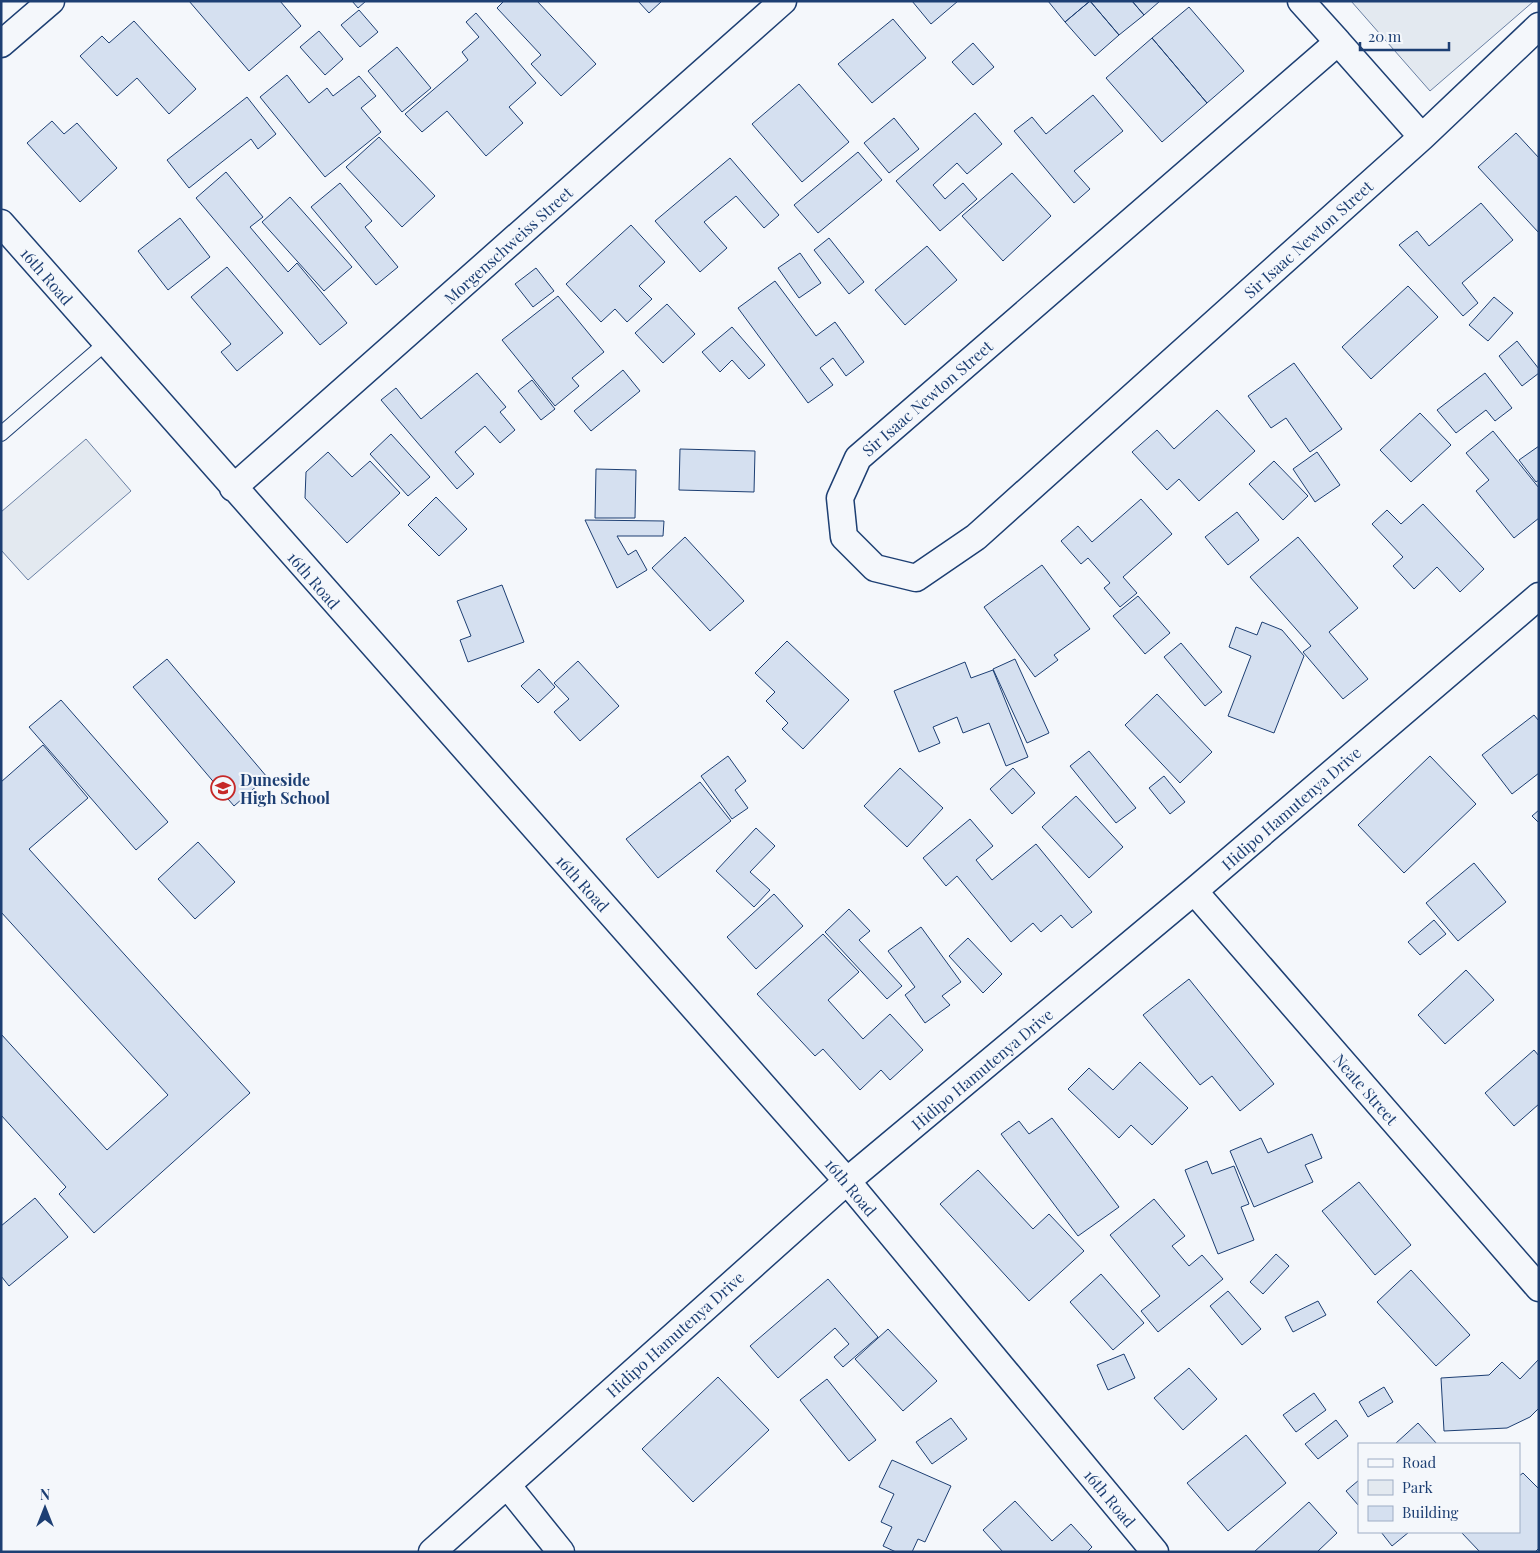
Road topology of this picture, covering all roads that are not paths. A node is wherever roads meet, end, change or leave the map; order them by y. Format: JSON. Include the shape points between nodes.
{"nodes":[{"id":1,"x":51,"y":1,"type":"edge"},
{"id":2,"x":783,"y":1,"type":"edge"},
{"id":3,"x":1301,"y":1,"type":"edge"},
{"id":4,"x":1539,"y":26,"type":"edge"},
{"id":5,"x":1338,"y":42,"type":"junction"},
{"id":6,"x":1,"y":44,"type":"edge"},
{"id":7,"x":1422,"y":137,"type":"junction"},
{"id":8,"x":1,"y":223,"type":"edge"},
{"id":9,"x":106,"y":343,"type":"junction"},
{"id":10,"x":1,"y":434,"type":"edge"},
{"id":11,"x":233,"y":488,"type":"junction"},
{"id":12,"x":1536,"y":605,"type":"edge"},
{"id":13,"x":1194,"y":891,"type":"junction"},
{"id":14,"x":847,"y":1181,"type":"junction"},
{"id":15,"x":1539,"y":1288,"type":"edge"},
{"id":16,"x":507,"y":1486,"type":"junction"},
{"id":17,"x":432,"y":1552,"type":"edge"},
{"id":18,"x":561,"y":1552,"type":"edge"},
{"id":19,"x":1155,"y":1552,"type":"edge"}],
"edges":[{"from":1,"to":6,"type":"street"},
{"from":2,"to":11,"type":"street","name":"Morgenschweiss Street"},
{"from":3,"to":5,"type":"street"},
{"from":4,"to":7,"type":"street","name":"Sir Isaac Newton Street"},
{"from":5,"to":7,"type":"street"},
{"from":5,"to":7,"type":"street","name":"Sir Isaac Newton Street","via":[[858,458],[840,498],[844,537],[875,568],[916,578],[976,537]]},
{"from":8,"to":9,"type":"street","name":"16th Road"},
{"from":9,"to":10,"type":"lane"},
{"from":9,"to":11,"type":"street","name":"16th Road"},
{"from":11,"to":14,"type":"street","name":"16th Road"},
{"from":12,"to":13,"type":"street","name":"Hidipo Hamutenya Drive"},
{"from":13,"to":14,"type":"street","name":"Hidipo Hamutenya Drive"},
{"from":13,"to":15,"type":"street","name":"Neate Street"},
{"from":14,"to":16,"type":"street","name":"Hidipo Hamutenya Drive"},
{"from":14,"to":19,"type":"street","name":"16th Road"},
{"from":16,"to":17,"type":"street","name":"Hidipo Hamutenya Drive"},
{"from":16,"to":18,"type":"street"}]}
